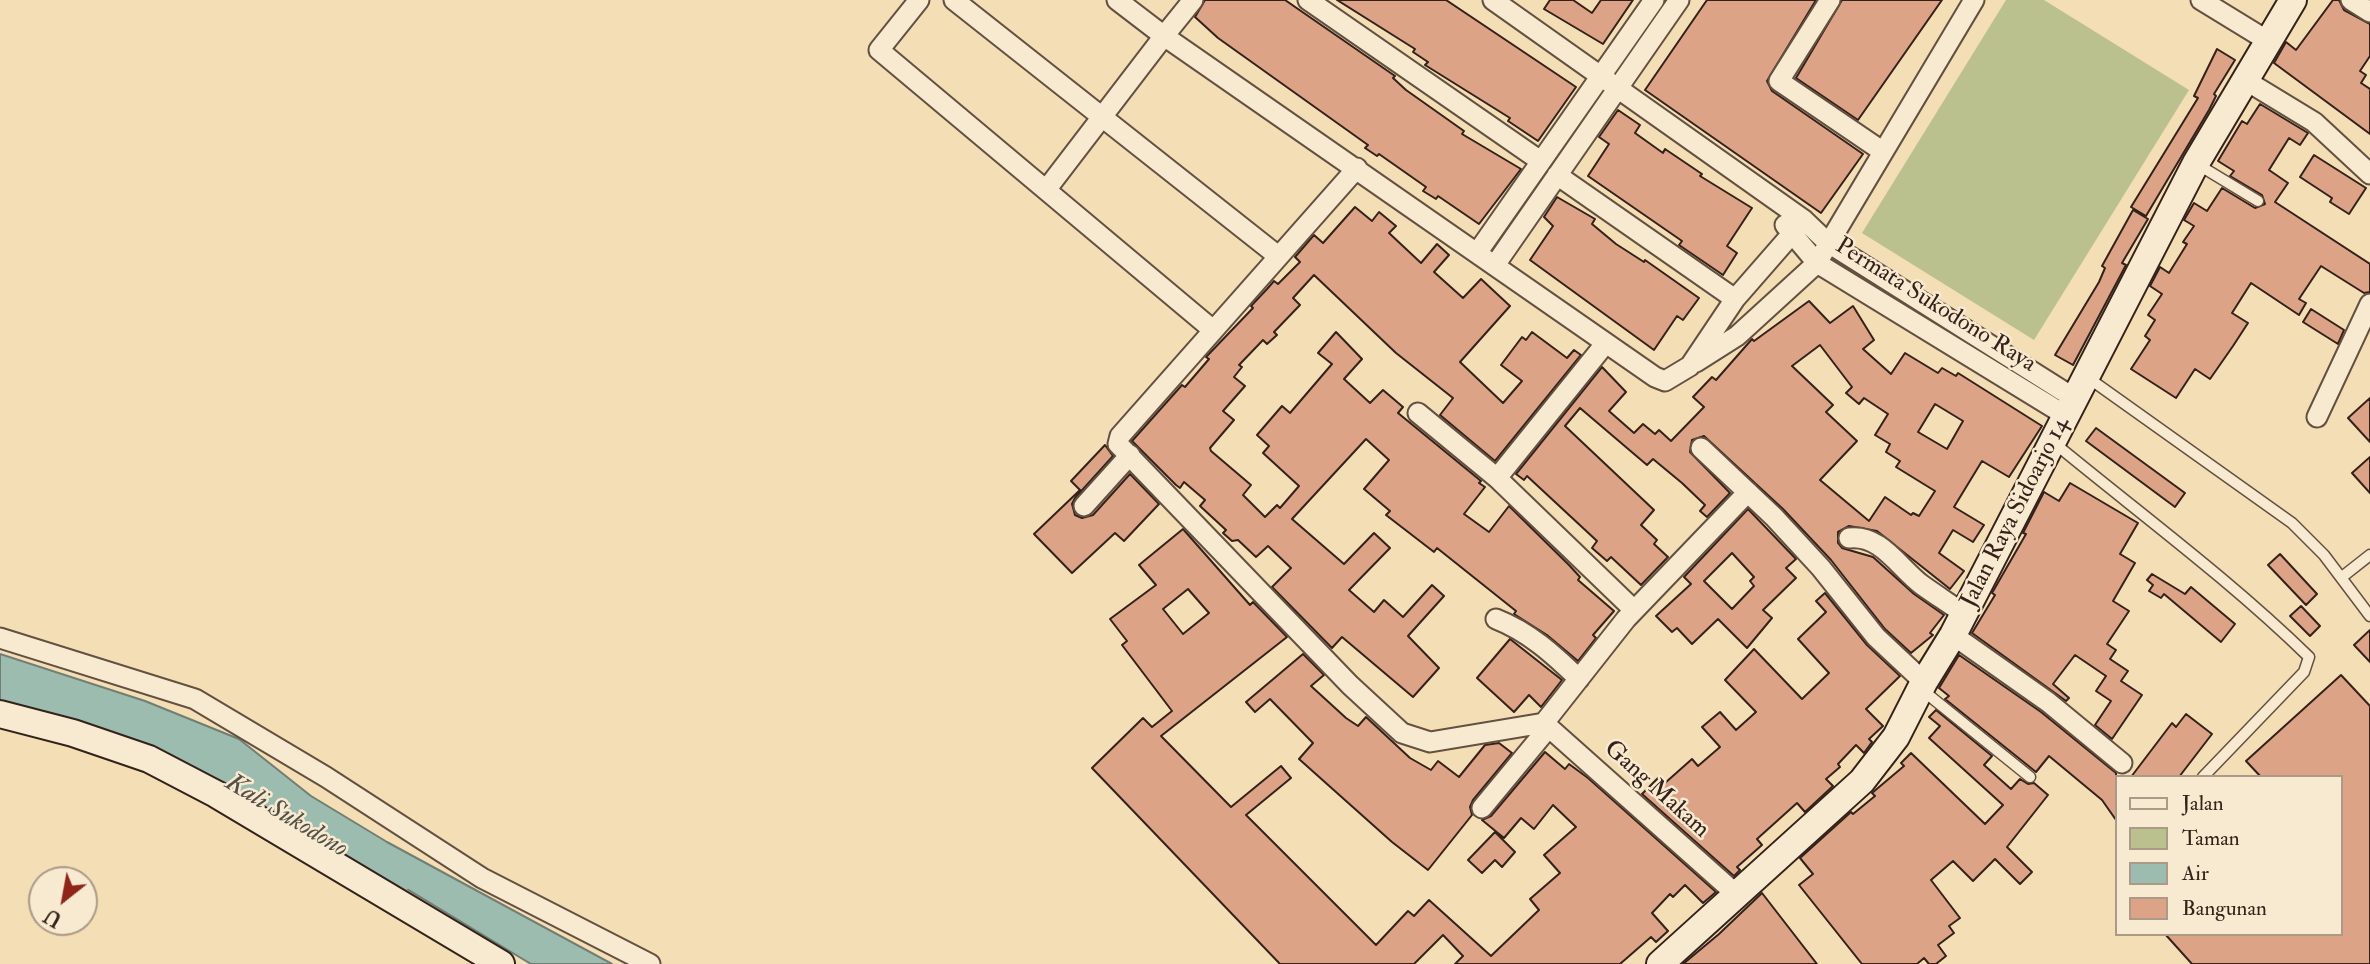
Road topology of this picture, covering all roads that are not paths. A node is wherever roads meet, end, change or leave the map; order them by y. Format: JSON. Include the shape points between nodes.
{"nodes":[{"id":1,"x":919,"y":0,"type":"edge"},
{"id":2,"x":954,"y":0,"type":"edge"},
{"id":3,"x":1117,"y":0,"type":"edge"},
{"id":4,"x":1193,"y":0,"type":"edge"},
{"id":5,"x":1308,"y":0,"type":"edge"},
{"id":6,"x":1493,"y":0,"type":"edge"},
{"id":7,"x":1654,"y":0,"type":"edge"},
{"id":8,"x":1679,"y":0,"type":"edge"},
{"id":9,"x":1830,"y":0,"type":"edge"},
{"id":10,"x":1974,"y":0,"type":"edge"},
{"id":11,"x":2201,"y":0,"type":"edge"},
{"id":12,"x":2293,"y":0,"type":"edge"},
{"id":13,"x":2351,"y":0,"type":"edge"},
{"id":14,"x":2370,"y":12,"type":"edge"},
{"id":15,"x":1164,"y":36,"type":"junction"},
{"id":16,"x":2255,"y":63,"type":"junction"},
{"id":17,"x":1600,"y":74,"type":"junction"},
{"id":18,"x":1618,"y":86,"type":"junction"},
{"id":19,"x":1102,"y":117,"type":"junction"},
{"id":20,"x":1882,"y":151,"type":"junction"},
{"id":21,"x":1539,"y":160,"type":"junction"},
{"id":22,"x":2196,"y":163,"type":"junction"},
{"id":23,"x":1357,"y":168,"type":"junction"},
{"id":24,"x":2370,"y":174,"type":"edge"},
{"id":25,"x":1557,"y":175,"type":"junction"},
{"id":26,"x":1046,"y":190,"type":"junction"},
{"id":27,"x":2258,"y":201,"type":"dead end"},
{"id":28,"x":1797,"y":228,"type":"junction"},
{"id":29,"x":1827,"y":242,"type":"junction"},
{"id":30,"x":1477,"y":253,"type":"junction"},
{"id":31,"x":1278,"y":256,"type":"junction"},
{"id":32,"x":1816,"y":263,"type":"junction"},
{"id":33,"x":1495,"y":265,"type":"junction"},
{"id":34,"x":1735,"y":299,"type":"junction"},
{"id":35,"x":2370,"y":304,"type":"edge"},
{"id":36,"x":1931,"y":306,"type":"junction"},
{"id":37,"x":1919,"y":324,"type":"junction"},
{"id":38,"x":1213,"y":330,"type":"junction"},
{"id":39,"x":1605,"y":344,"type":"junction"},
{"id":40,"x":1690,"y":366,"type":"junction"},
{"id":41,"x":2075,"y":396,"type":"junction"},
{"id":42,"x":1418,"y":413,"type":"dead end"},
{"id":43,"x":2317,"y":417,"type":"dead end"},
{"id":44,"x":2051,"y":441,"type":"junction"},
{"id":45,"x":1701,"y":448,"type":"dead end"},
{"id":46,"x":1130,"y":455,"type":"junction"},
{"id":47,"x":1497,"y":478,"type":"junction"},
{"id":48,"x":1748,"y":492,"type":"junction"},
{"id":49,"x":1084,"y":506,"type":"dead end"},
{"id":50,"x":1849,"y":538,"type":"dead end"},
{"id":51,"x":2370,"y":555,"type":"edge"},
{"id":52,"x":2342,"y":578,"type":"junction"},
{"id":53,"x":1634,"y":610,"type":"junction"},
{"id":54,"x":2370,"y":616,"type":"edge"},
{"id":55,"x":1496,"y":619,"type":"dead end"},
{"id":56,"x":1959,"y":625,"type":"junction"},
{"id":57,"x":0,"y":638,"type":"edge"},
{"id":58,"x":1579,"y":679,"type":"junction"},
{"id":59,"x":1922,"y":685,"type":"junction"},
{"id":60,"x":0,"y":714,"type":"edge"},
{"id":61,"x":1546,"y":725,"type":"junction"},
{"id":62,"x":2122,"y":763,"type":"dead end"},
{"id":63,"x":2205,"y":775,"type":"edge"},
{"id":64,"x":2030,"y":777,"type":"dead end"},
{"id":65,"x":1482,"y":808,"type":"dead end"},
{"id":66,"x":1736,"y":894,"type":"junction"},
{"id":67,"x":501,"y":964,"type":"edge"},
{"id":68,"x":650,"y":964,"type":"edge"},
{"id":69,"x":1660,"y":964,"type":"edge"}],
"edges":[{"from":1,"to":26,"type":"street","via":[[879,50]]},
{"from":2,"to":19,"type":"street"},
{"from":3,"to":15,"type":"street"},
{"from":4,"to":15,"type":"street"},
{"from":5,"to":21,"type":"street"},
{"from":6,"to":17,"type":"street","name":"Permata Sukodono Raya"},
{"from":7,"to":17,"type":"street"},
{"from":8,"to":18,"type":"street"},
{"from":9,"to":20,"type":"street","via":[[1779,81]]},
{"from":10,"to":20,"type":"street"},
{"from":11,"to":16,"type":"street"},
{"from":12,"to":16,"type":"main road","name":"Jalan Raya Sidoarjo 14"},
{"from":13,"to":14,"type":"street"},
{"from":15,"to":19,"type":"street"},
{"from":15,"to":23,"type":"street"},
{"from":16,"to":22,"type":"main road","name":"Jalan Raya Sidoarjo 14"},
{"from":16,"to":24,"type":"street"},
{"from":17,"to":18,"type":"street","name":"Permata Sukodono Raya"},
{"from":17,"to":21,"type":"street"},
{"from":18,"to":25,"type":"street"},
{"from":18,"to":28,"type":"street","name":"Permata Sukodono Raya","via":[[1766,194]]},
{"from":19,"to":26,"type":"street"},
{"from":19,"to":31,"type":"street"},
{"from":20,"to":29,"type":"street"},
{"from":21,"to":30,"type":"street"},
{"from":22,"to":27,"type":"lane"},
{"from":22,"to":41,"type":"main road","name":"Jalan Raya Sidoarjo 14"},
{"from":23,"to":30,"type":"street"},
{"from":23,"to":31,"type":"street"},
{"from":25,"to":33,"type":"street"},
{"from":25,"to":34,"type":"street"},
{"from":26,"to":38,"type":"street"},
{"from":28,"to":29,"type":"street","name":"Permata Sukodono Raya"},
{"from":28,"to":32,"type":"street","name":"Permata Sukodono Raya"},
{"from":28,"to":34,"type":"street"},
{"from":29,"to":32,"type":"street"},
{"from":29,"to":36,"type":"street","name":"Permata Sukodono Raya"},
{"from":30,"to":33,"type":"street"},
{"from":31,"to":38,"type":"street"},
{"from":32,"to":37,"type":"street","name":"Permata Sukodono Raya"},
{"from":32,"to":40,"type":"street","via":[[1737,336]]},
{"from":33,"to":39,"type":"street"},
{"from":34,"to":40,"type":"street"},
{"from":35,"to":43,"type":"street"},
{"from":36,"to":37,"type":"street"},
{"from":36,"to":41,"type":"street","name":"Permata Sukodono Raya"},
{"from":37,"to":41,"type":"street","name":"Permata Sukodono Raya"},
{"from":38,"to":46,"type":"street","via":[[1120,436],[1118,444]]},
{"from":39,"to":40,"type":"street","via":[[1646,374],[1665,381]]},
{"from":39,"to":47,"type":"street"},
{"from":41,"to":44,"type":"main road","name":"Jalan Raya Sidoarjo 14"},
{"from":41,"to":52,"type":"lane","via":[[2292,523]]},
{"from":42,"to":47,"type":"street"},
{"from":44,"to":56,"type":"main road","name":"Jalan Raya Sidoarjo 14"},
{"from":44,"to":63,"type":"lane","via":[[2277,625],[2309,657],[2304,672]]},
{"from":45,"to":48,"type":"street"},
{"from":46,"to":49,"type":"street"},
{"from":46,"to":61,"type":"street","via":[[1350,685],[1402,733],[1430,743]]},
{"from":47,"to":53,"type":"street"},
{"from":48,"to":53,"type":"street"},
{"from":48,"to":59,"type":"street"},
{"from":50,"to":56,"type":"street","via":[[1861,537],[1889,552]]},
{"from":51,"to":52,"type":"lane"},
{"from":52,"to":54,"type":"lane"},
{"from":53,"to":58,"type":"street"},
{"from":55,"to":58,"type":"street","via":[[1545,647]]},
{"from":56,"to":59,"type":"main road","name":"Jalan Raya Sidoarjo 14"},
{"from":56,"to":62,"type":"street","via":[[1997,663]]},
{"from":57,"to":68,"type":"street","via":[[195,699],[482,878]]},
{"from":58,"to":61,"type":"street"},
{"from":59,"to":64,"type":"lane"},
{"from":59,"to":66,"type":"main road","name":"Jalan Raya Sidoarjo 14","via":[[1896,737],[1862,781]]},
{"from":60,"to":67,"type":"main road","via":[[149,759]]},
{"from":61,"to":65,"type":"street"},
{"from":61,"to":66,"type":"street","name":"Gang Makam"},
{"from":66,"to":69,"type":"main road","name":"Jalan Raya Sidoarjo 14"}]}
